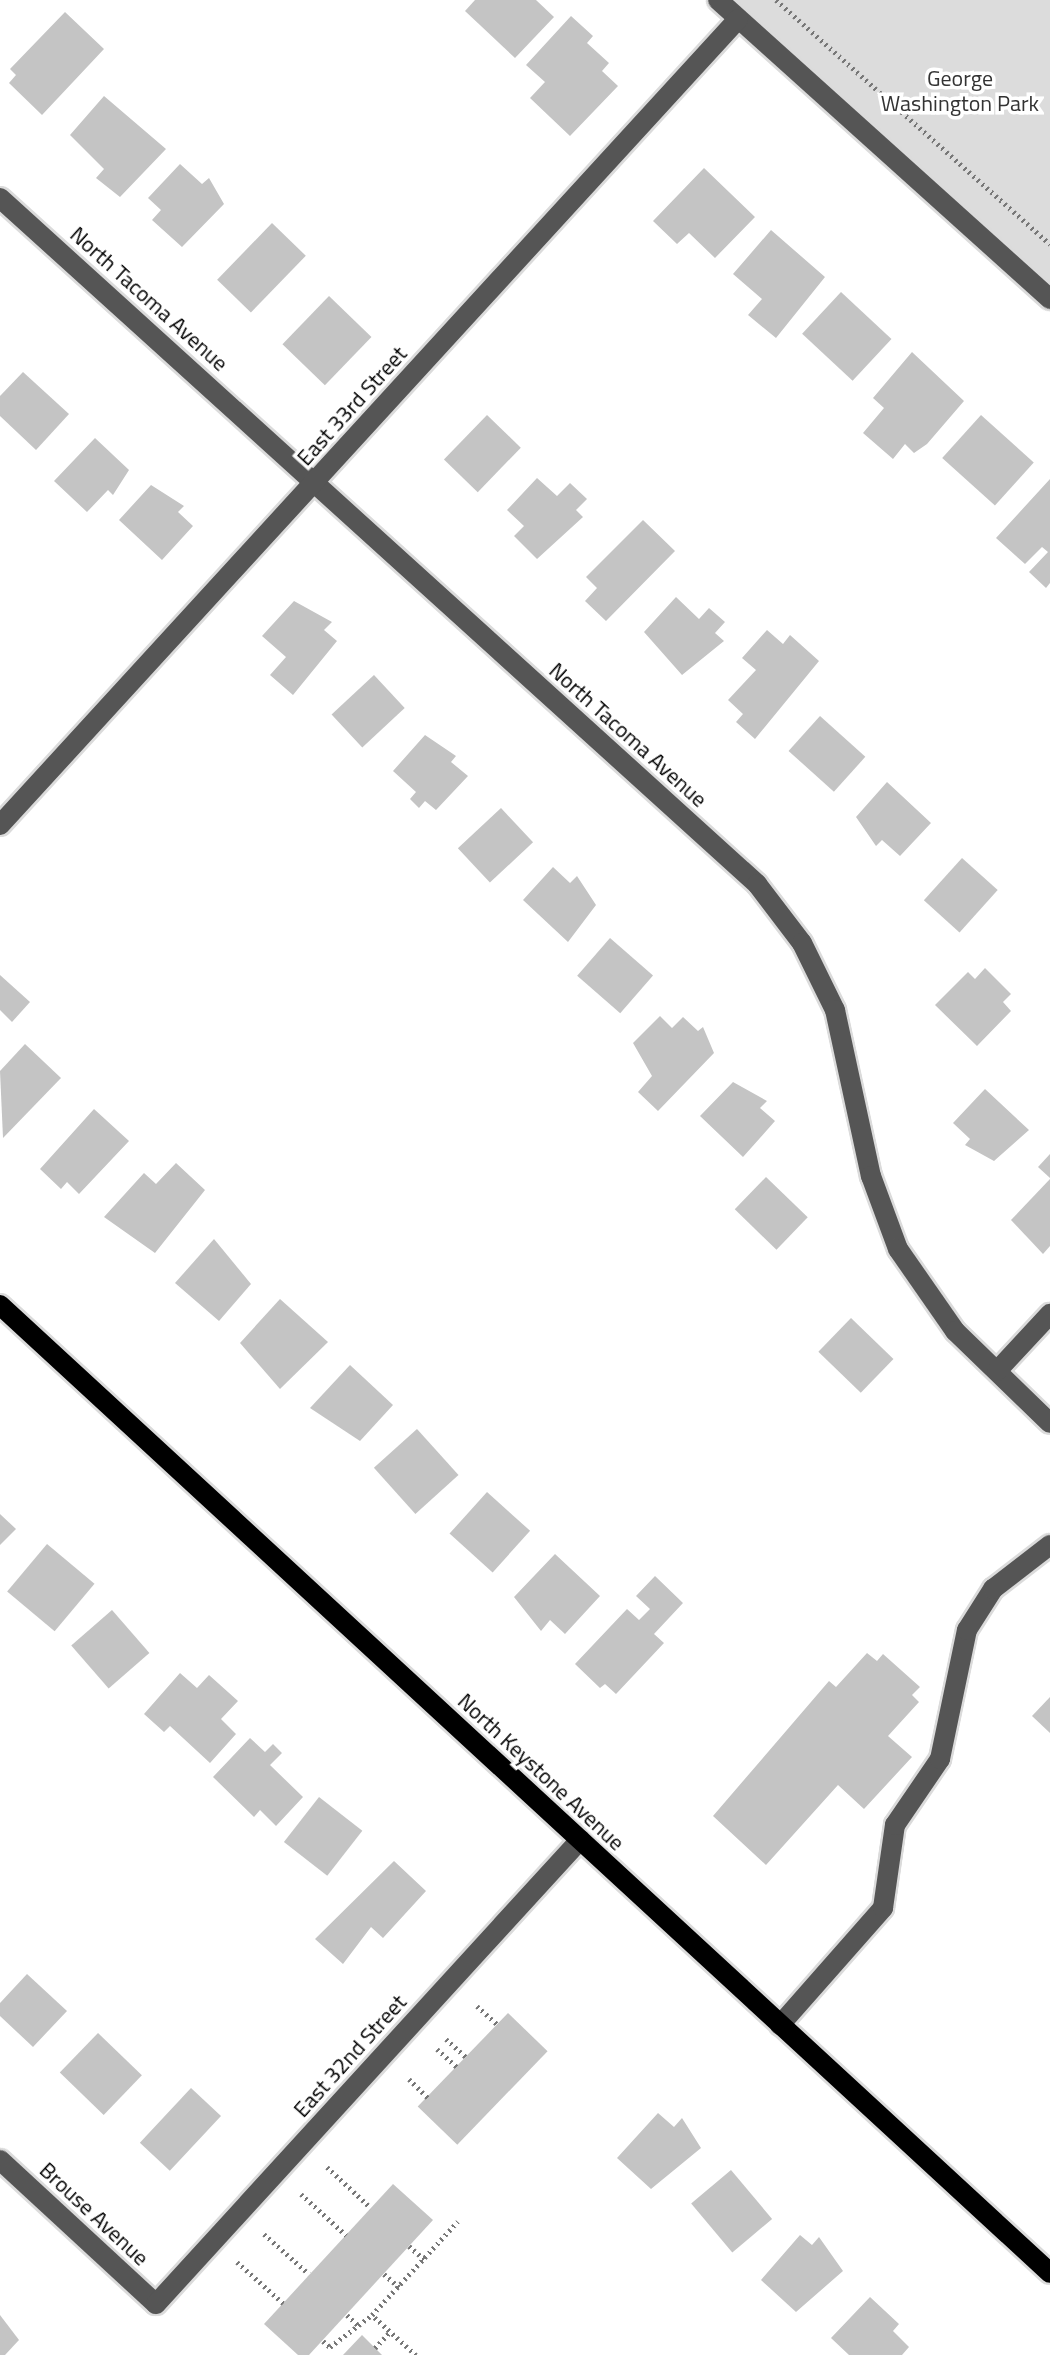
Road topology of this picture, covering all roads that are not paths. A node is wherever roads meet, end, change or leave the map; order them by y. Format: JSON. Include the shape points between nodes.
{"nodes":[{"id":1,"x":718,"y":0,"type":"edge"},
{"id":2,"x":738,"y":19,"type":"junction"},
{"id":3,"x":0,"y":198,"type":"edge"},
{"id":4,"x":1050,"y":299,"type":"edge"},
{"id":5,"x":316,"y":481,"type":"junction"},
{"id":6,"x":0,"y":825,"type":"edge"},
{"id":7,"x":0,"y":1305,"type":"edge"},
{"id":8,"x":1050,"y":1314,"type":"edge"},
{"id":9,"x":997,"y":1371,"type":"junction"},
{"id":10,"x":1050,"y":1423,"type":"edge"},
{"id":11,"x":1050,"y":1545,"type":"edge"},
{"id":12,"x":580,"y":1840,"type":"junction"},
{"id":13,"x":780,"y":2025,"type":"junction"},
{"id":14,"x":0,"y":2160,"type":"edge"},
{"id":15,"x":1050,"y":2273,"type":"edge"},
{"id":16,"x":156,"y":2304,"type":"joint"}],
"edges":[{"from":1,"to":2,"type":"street"},
{"from":2,"to":4,"type":"street"},
{"from":2,"to":5,"type":"street","name":"East 33rd Street"},
{"from":3,"to":5,"type":"street","name":"North Tacoma Avenue"},
{"from":5,"to":6,"type":"street","name":"East 33rd Street"},
{"from":5,"to":9,"type":"street","name":"North Tacoma Avenue","via":[[781,913],[840,1022],[871,1176],[898,1249],[941,1315]]},
{"from":7,"to":12,"type":"main road","name":"North Keystone Avenue"},
{"from":8,"to":9,"type":"street"},
{"from":9,"to":10,"type":"street","name":"North Tacoma Avenue"},
{"from":11,"to":13,"type":"street","via":[[1001,1580],[967,1630],[940,1759],[895,1825],[883,1908]]},
{"from":12,"to":13,"type":"main road","name":"North Keystone Avenue"},
{"from":12,"to":16,"type":"street","name":"East 32nd Street"},
{"from":13,"to":15,"type":"main road","name":"North Keystone Avenue"},
{"from":14,"to":16,"type":"street","name":"Brouse Avenue"}]}
